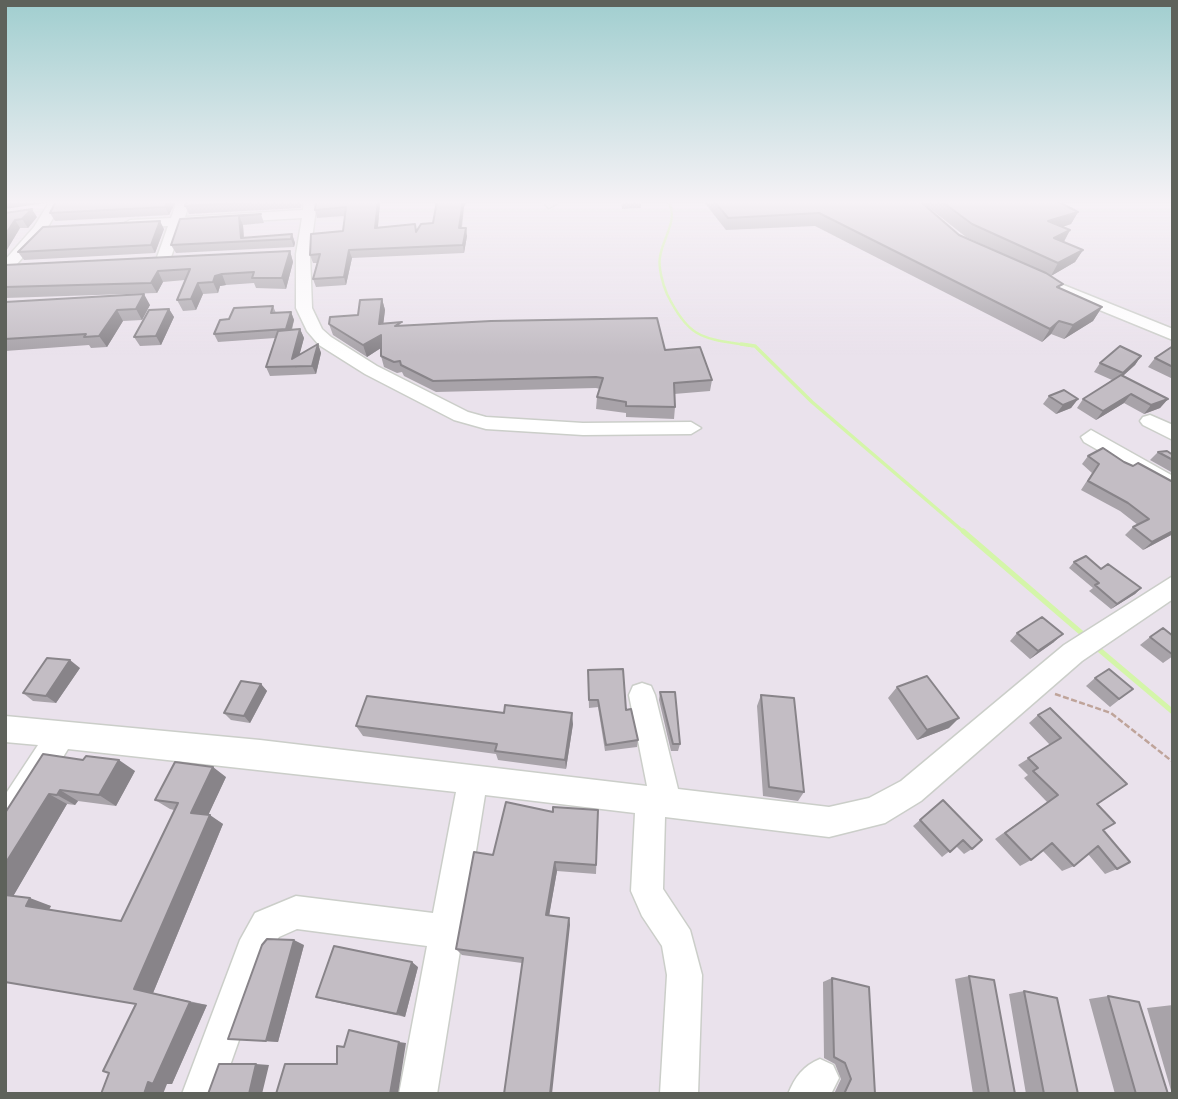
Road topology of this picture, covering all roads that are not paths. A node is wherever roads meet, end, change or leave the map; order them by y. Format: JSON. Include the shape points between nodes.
{"nodes":[{"id":1,"x":22,"y":252,"type":"edge"},
{"id":2,"x":166,"y":252,"type":"edge"},
{"id":3,"x":297,"y":252,"type":"edge"},
{"id":4,"x":162,"y":263,"type":"edge"},
{"id":5,"x":30,"y":268,"type":"edge"},
{"id":6,"x":5,"y":269,"type":"edge"},
{"id":7,"x":1030,"y":275,"type":"edge"},
{"id":8,"x":1173,"y":335,"type":"edge"},
{"id":9,"x":1150,"y":421,"type":"dead end"},
{"id":10,"x":691,"y":428,"type":"dead end"},
{"id":11,"x":1173,"y":434,"type":"edge"},
{"id":12,"x":1091,"y":438,"type":"dead end"},
{"id":13,"x":1173,"y":486,"type":"edge"},
{"id":14,"x":1173,"y":586,"type":"edge"},
{"id":15,"x":642,"y":695,"type":"dead end"},
{"id":16,"x":5,"y":729,"type":"edge"},
{"id":17,"x":61,"y":735,"type":"junction"},
{"id":18,"x":473,"y":782,"type":"junction"},
{"id":19,"x":658,"y":802,"type":"junction"},
{"id":20,"x":5,"y":822,"type":"edge"},
{"id":21,"x":447,"y":932,"type":"junction"},
{"id":22,"x":201,"y":1094,"type":"edge"},
{"id":23,"x":418,"y":1094,"type":"edge"},
{"id":24,"x":680,"y":1094,"type":"edge"}],
"edges":[{"from":1,"to":6,"type":"street"},
{"from":2,"to":4,"type":"street"},
{"from":3,"to":10,"type":"street","via":[[302,297],[315,331],[371,370],[461,416],[486,424],[524,426]]},
{"from":5,"to":6,"type":"street"},
{"from":7,"to":8,"type":"street"},
{"from":9,"to":11,"type":"street"},
{"from":12,"to":13,"type":"street"},
{"from":14,"to":19,"type":"street","via":[[1073,653],[911,791],[864,815],[829,822]]},
{"from":15,"to":19,"type":"street"},
{"from":16,"to":17,"type":"street"},
{"from":17,"to":18,"type":"street","via":[[260,754]]},
{"from":17,"to":20,"type":"street"},
{"from":18,"to":19,"type":"street"},
{"from":18,"to":21,"type":"street"},
{"from":19,"to":24,"type":"street","via":[[647,891],[677,940],[684,961]]},
{"from":21,"to":22,"type":"street","via":[[296,912],[267,925],[257,940]]},
{"from":21,"to":23,"type":"street"}]}
